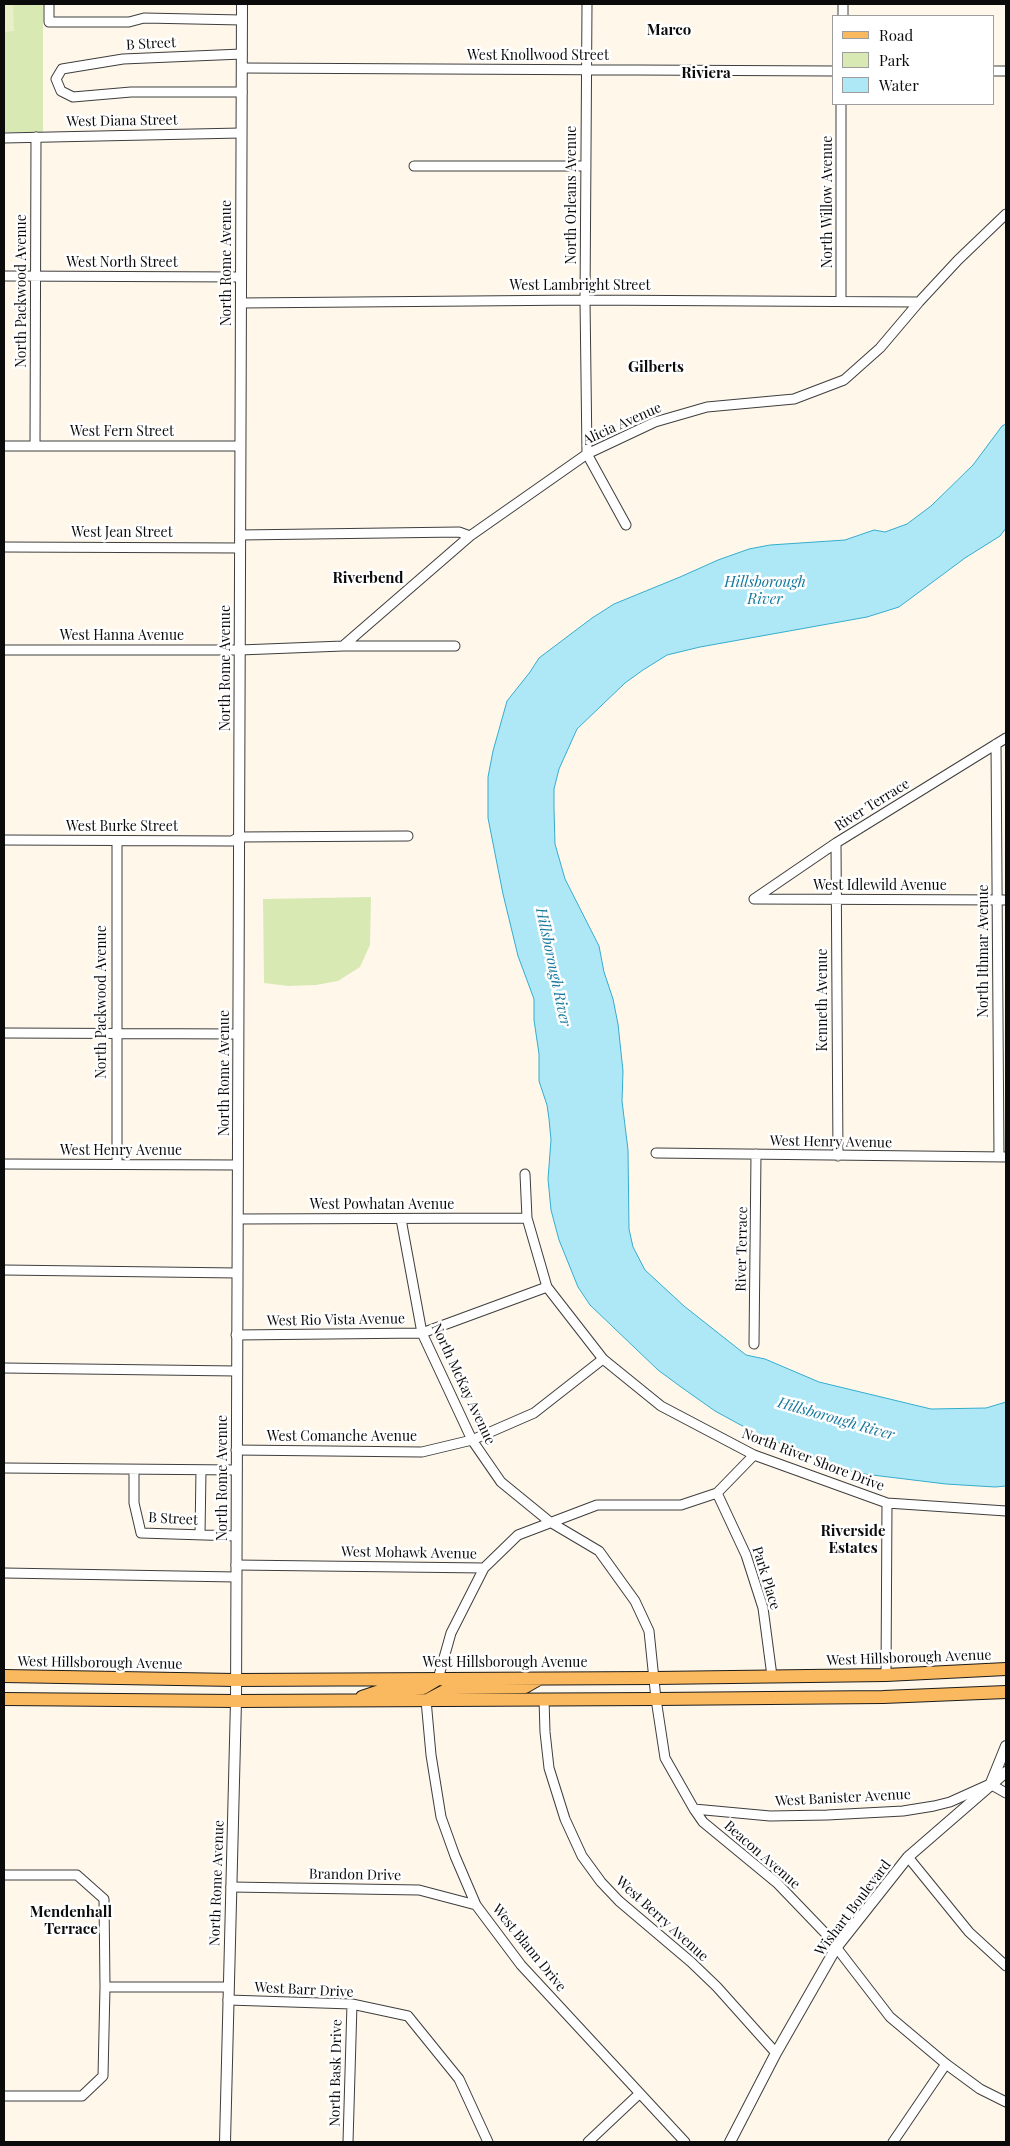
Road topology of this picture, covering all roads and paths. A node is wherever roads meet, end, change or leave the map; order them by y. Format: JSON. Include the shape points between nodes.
{"nodes":[{"id":1,"x":49,"y":4,"type":"edge"},
{"id":2,"x":242,"y":4,"type":"edge"},
{"id":3,"x":587,"y":4,"type":"edge"},
{"id":4,"x":242,"y":20,"type":"junction"},
{"id":5,"x":242,"y":54,"type":"junction"},
{"id":6,"x":242,"y":68,"type":"junction"},
{"id":7,"x":586,"y":70,"type":"junction"},
{"id":8,"x":832,"y":71,"type":"edge"},
{"id":9,"x":242,"y":92,"type":"junction"},
{"id":10,"x":842,"y":105,"type":"edge"},
{"id":11,"x":241,"y":133,"type":"junction"},
{"id":12,"x":36,"y":137,"type":"junction"},
{"id":13,"x":4,"y":138,"type":"edge"},
{"id":14,"x":414,"y":166,"type":"dead end"},
{"id":15,"x":586,"y":166,"type":"junction"},
{"id":16,"x":1006,"y":214,"type":"edge"},
{"id":17,"x":4,"y":276,"type":"edge"},
{"id":18,"x":35,"y":276,"type":"junction"},
{"id":19,"x":241,"y":277,"type":"junction"},
{"id":20,"x":585,"y":300,"type":"junction"},
{"id":21,"x":841,"y":300,"type":"junction"},
{"id":22,"x":241,"y":302,"type":"junction"},
{"id":23,"x":919,"y":302,"type":"junction"},
{"id":24,"x":4,"y":446,"type":"edge"},
{"id":25,"x":35,"y":446,"type":"junction"},
{"id":26,"x":240,"y":446,"type":"junction"},
{"id":27,"x":587,"y":454,"type":"junction"},
{"id":28,"x":626,"y":525,"type":"dead end"},
{"id":29,"x":240,"y":535,"type":"junction"},
{"id":30,"x":470,"y":536,"type":"junction"},
{"id":31,"x":4,"y":547,"type":"edge"},
{"id":32,"x":240,"y":548,"type":"junction"},
{"id":33,"x":343,"y":646,"type":"junction"},
{"id":34,"x":455,"y":646,"type":"dead end"},
{"id":35,"x":4,"y":650,"type":"edge"},
{"id":36,"x":240,"y":650,"type":"junction"},
{"id":37,"x":1006,"y":738,"type":"edge"},
{"id":38,"x":996,"y":744,"type":"junction"},
{"id":39,"x":408,"y":836,"type":"dead end"},
{"id":40,"x":239,"y":838,"type":"junction"},
{"id":41,"x":4,"y":840,"type":"edge"},
{"id":42,"x":117,"y":841,"type":"junction"},
{"id":43,"x":836,"y":843,"type":"junction"},
{"id":44,"x":754,"y":898,"type":"joint"},
{"id":45,"x":836,"y":899,"type":"junction"},
{"id":46,"x":1002,"y":900,"type":"edge"},
{"id":47,"x":4,"y":1033,"type":"edge"},
{"id":48,"x":116,"y":1034,"type":"junction"},
{"id":49,"x":238,"y":1034,"type":"junction"},
{"id":50,"x":656,"y":1153,"type":"dead end"},
{"id":51,"x":756,"y":1154,"type":"junction"},
{"id":52,"x":838,"y":1156,"type":"junction"},
{"id":53,"x":1003,"y":1157,"type":"edge"},
{"id":54,"x":4,"y":1164,"type":"edge"},
{"id":55,"x":117,"y":1164,"type":"junction"},
{"id":56,"x":238,"y":1164,"type":"junction"},
{"id":57,"x":524,"y":1174,"type":"dead end"},
{"id":58,"x":527,"y":1218,"type":"junction"},
{"id":59,"x":238,"y":1219,"type":"junction"},
{"id":60,"x":400,"y":1219,"type":"junction"},
{"id":61,"x":4,"y":1270,"type":"edge"},
{"id":62,"x":238,"y":1273,"type":"junction"},
{"id":63,"x":547,"y":1287,"type":"junction"},
{"id":64,"x":422,"y":1333,"type":"junction"},
{"id":65,"x":236,"y":1335,"type":"junction"},
{"id":66,"x":754,"y":1344,"type":"dead end"},
{"id":67,"x":603,"y":1359,"type":"junction"},
{"id":68,"x":4,"y":1368,"type":"edge"},
{"id":69,"x":236,"y":1370,"type":"junction"},
{"id":70,"x":472,"y":1440,"type":"junction"},
{"id":71,"x":236,"y":1450,"type":"junction"},
{"id":72,"x":754,"y":1455,"type":"junction"},
{"id":73,"x":4,"y":1468,"type":"edge"},
{"id":74,"x":134,"y":1470,"type":"junction"},
{"id":75,"x":201,"y":1470,"type":"junction"},
{"id":76,"x":237,"y":1470,"type":"junction"},
{"id":77,"x":717,"y":1493,"type":"junction"},
{"id":78,"x":887,"y":1503,"type":"junction"},
{"id":79,"x":1006,"y":1510,"type":"edge"},
{"id":80,"x":550,"y":1522,"type":"junction"},
{"id":81,"x":200,"y":1535,"type":"junction"},
{"id":82,"x":236,"y":1536,"type":"junction"},
{"id":83,"x":236,"y":1565,"type":"junction"},
{"id":84,"x":484,"y":1568,"type":"junction"},
{"id":85,"x":4,"y":1573,"type":"edge"},
{"id":86,"x":236,"y":1577,"type":"junction"},
{"id":87,"x":1006,"y":1669,"type":"edge"},
{"id":88,"x":886,"y":1675,"type":"junction"},
{"id":89,"x":4,"y":1676,"type":"edge"},
{"id":90,"x":32,"y":1676,"type":"junction"},
{"id":91,"x":772,"y":1676,"type":"junction"},
{"id":92,"x":438,"y":1678,"type":"junction"},
{"id":93,"x":541,"y":1678,"type":"junction"},
{"id":94,"x":654,"y":1678,"type":"junction"},
{"id":95,"x":236,"y":1680,"type":"junction"},
{"id":96,"x":4,"y":1686,"type":"edge"},
{"id":97,"x":1006,"y":1692,"type":"edge"},
{"id":98,"x":4,"y":1699,"type":"edge"},
{"id":99,"x":544,"y":1699,"type":"junction"},
{"id":100,"x":656,"y":1699,"type":"junction"},
{"id":101,"x":426,"y":1700,"type":"junction"},
{"id":102,"x":236,"y":1701,"type":"junction"},
{"id":103,"x":353,"y":1701,"type":"junction"},
{"id":104,"x":1006,"y":1746,"type":"edge"},
{"id":105,"x":1006,"y":1772,"type":"edge"},
{"id":106,"x":990,"y":1784,"type":"junction"},
{"id":107,"x":1006,"y":1793,"type":"edge"},
{"id":108,"x":694,"y":1809,"type":"junction"},
{"id":109,"x":908,"y":1857,"type":"junction"},
{"id":110,"x":4,"y":1874,"type":"edge"},
{"id":111,"x":231,"y":1887,"type":"junction"},
{"id":112,"x":476,"y":1905,"type":"junction"},
{"id":113,"x":836,"y":1948,"type":"junction"},
{"id":114,"x":1006,"y":1966,"type":"edge"},
{"id":115,"x":105,"y":1987,"type":"junction"},
{"id":116,"x":228,"y":1987,"type":"junction"},
{"id":117,"x":228,"y":2000,"type":"junction"},
{"id":118,"x":352,"y":2004,"type":"junction"},
{"id":119,"x":776,"y":2054,"type":"junction"},
{"id":120,"x":946,"y":2064,"type":"junction"},
{"id":121,"x":640,"y":2094,"type":"junction"},
{"id":122,"x":4,"y":2096,"type":"edge"},
{"id":123,"x":1006,"y":2102,"type":"edge"},
{"id":124,"x":224,"y":2142,"type":"edge"},
{"id":125,"x":348,"y":2142,"type":"edge"},
{"id":126,"x":488,"y":2142,"type":"edge"},
{"id":127,"x":588,"y":2142,"type":"edge"},
{"id":128,"x":685,"y":2142,"type":"edge"},
{"id":129,"x":730,"y":2142,"type":"edge"},
{"id":130,"x":893,"y":2142,"type":"edge"}],
"edges":[{"from":1,"to":4,"type":"street","via":[[49,22],[129,22],[144,18]]},
{"from":2,"to":4,"type":"street","name":"North Rome Avenue"},
{"from":3,"to":7,"type":"street","name":"North Orleans Avenue"},
{"from":4,"to":5,"type":"street","name":"North Rome Avenue"},
{"from":5,"to":6,"type":"street","name":"North Rome Avenue"},
{"from":5,"to":9,"type":"street","name":"B Street","via":[[123,59],[62,69],[56,79],[61,91],[73,97],[131,92]]},
{"from":6,"to":7,"type":"street","name":"West Knollwood Street"},
{"from":6,"to":9,"type":"street","name":"North Rome Avenue"},
{"from":7,"to":8,"type":"street","name":"West Knollwood Street"},
{"from":7,"to":15,"type":"street","name":"North Orleans Avenue"},
{"from":9,"to":11,"type":"street","name":"North Rome Avenue"},
{"from":10,"to":21,"type":"street","name":"North Willow Avenue"},
{"from":11,"to":12,"type":"street","name":"West Diana Street"},
{"from":11,"to":19,"type":"street","name":"North Rome Avenue"},
{"from":12,"to":13,"type":"street","name":"West Diana Street"},
{"from":12,"to":18,"type":"street","name":"North Packwood Avenue"},
{"from":14,"to":15,"type":"street"},
{"from":15,"to":20,"type":"street","name":"North Orleans Avenue"},
{"from":16,"to":23,"type":"street","name":"Alicia Avenue"},
{"from":17,"to":18,"type":"street","name":"West North Street"},
{"from":18,"to":19,"type":"street","name":"West North Street"},
{"from":18,"to":25,"type":"street","name":"North Packwood Avenue"},
{"from":19,"to":22,"type":"street","name":"North Rome Avenue"},
{"from":20,"to":21,"type":"street","name":"West Lambright Street"},
{"from":20,"to":22,"type":"street","name":"West Lambright Street"},
{"from":20,"to":27,"type":"street","name":"North Orleans Avenue"},
{"from":21,"to":23,"type":"street","name":"West Lambright Street"},
{"from":22,"to":26,"type":"street","name":"North Rome Avenue"},
{"from":23,"to":27,"type":"street","name":"Alicia Avenue","via":[[880,348],[844,380],[828,388],[794,399],[707,407],[654,422]]},
{"from":24,"to":25,"type":"street","name":"West Fern Street"},
{"from":25,"to":26,"type":"street","name":"West Fern Street"},
{"from":26,"to":29,"type":"street","name":"North Rome Avenue"},
{"from":27,"to":28,"type":"street","name":"North Orleans Avenue"},
{"from":27,"to":30,"type":"street","name":"Alicia Avenue"},
{"from":29,"to":30,"type":"street","via":[[458,532]]},
{"from":29,"to":32,"type":"street","name":"North Rome Avenue"},
{"from":30,"to":33,"type":"street","name":"Alicia Avenue"},
{"from":31,"to":32,"type":"street","name":"West Jean Street"},
{"from":32,"to":36,"type":"street","name":"North Rome Avenue"},
{"from":33,"to":34,"type":"street"},
{"from":33,"to":36,"type":"street"},
{"from":35,"to":36,"type":"street","name":"West Hanna Avenue"},
{"from":36,"to":40,"type":"street","name":"North Rome Avenue"},
{"from":37,"to":38,"type":"street","name":"River Terrace"},
{"from":38,"to":43,"type":"street","name":"River Terrace"},
{"from":38,"to":46,"type":"street","name":"North Ithmar Avenue"},
{"from":39,"to":40,"type":"street","name":"West Burke Street"},
{"from":40,"to":42,"type":"street","name":"West Burke Street","via":[[232,841]]},
{"from":40,"to":49,"type":"street","name":"North Rome Avenue"},
{"from":41,"to":42,"type":"street","name":"West Burke Street"},
{"from":42,"to":48,"type":"street","name":"North Packwood Avenue"},
{"from":43,"to":44,"type":"street","name":"River Terrace"},
{"from":43,"to":45,"type":"street","name":"Kenneth Avenue"},
{"from":44,"to":45,"type":"street","name":"West Idlewild Avenue"},
{"from":45,"to":46,"type":"street","name":"West Idlewild Avenue"},
{"from":45,"to":52,"type":"street","name":"Kenneth Avenue"},
{"from":46,"to":53,"type":"street","name":"North Ithmar Avenue"},
{"from":47,"to":48,"type":"street"},
{"from":48,"to":49,"type":"street"},
{"from":48,"to":55,"type":"street","name":"North Packwood Avenue"},
{"from":49,"to":56,"type":"street","name":"North Rome Avenue"},
{"from":50,"to":51,"type":"street","name":"West Henry Avenue"},
{"from":51,"to":52,"type":"street","name":"West Henry Avenue"},
{"from":51,"to":66,"type":"street","name":"River Terrace"},
{"from":52,"to":53,"type":"street","name":"West Henry Avenue"},
{"from":54,"to":55,"type":"street","name":"West Henry Avenue"},
{"from":55,"to":56,"type":"street","name":"West Henry Avenue"},
{"from":56,"to":59,"type":"street","name":"North Rome Avenue"},
{"from":57,"to":58,"type":"street","name":"North River Shore Drive"},
{"from":58,"to":60,"type":"street","name":"West Powhatan Avenue"},
{"from":58,"to":63,"type":"street","name":"North River Shore Drive"},
{"from":59,"to":60,"type":"street","name":"West Powhatan Avenue"},
{"from":59,"to":62,"type":"street","name":"North Rome Avenue"},
{"from":60,"to":64,"type":"street","name":"North McKay Avenue"},
{"from":61,"to":62,"type":"street"},
{"from":62,"to":65,"type":"street","name":"North Rome Avenue"},
{"from":63,"to":64,"type":"street","name":"West Rio Vista Avenue"},
{"from":63,"to":67,"type":"street","name":"North River Shore Drive"},
{"from":64,"to":65,"type":"street","name":"West Rio Vista Avenue"},
{"from":64,"to":70,"type":"street","name":"North McKay Avenue"},
{"from":65,"to":69,"type":"street","name":"North Rome Avenue"},
{"from":67,"to":70,"type":"street","name":"West Comanche Avenue","via":[[534,1413]]},
{"from":67,"to":72,"type":"street","name":"North River Shore Drive","via":[[661,1406]]},
{"from":68,"to":69,"type":"street"},
{"from":69,"to":71,"type":"street","name":"North Rome Avenue"},
{"from":70,"to":71,"type":"street","name":"West Comanche Avenue","via":[[422,1452]]},
{"from":70,"to":80,"type":"street","name":"North McKay Avenue","via":[[500,1482]]},
{"from":71,"to":76,"type":"street","name":"North Rome Avenue"},
{"from":72,"to":77,"type":"street","name":"West Mohawk Avenue"},
{"from":72,"to":78,"type":"street","name":"North River Shore Drive"},
{"from":73,"to":74,"type":"street"},
{"from":74,"to":75,"type":"street"},
{"from":74,"to":81,"type":"street","name":"B Street","via":[[134,1503],[141,1533]]},
{"from":75,"to":76,"type":"street"},
{"from":75,"to":81,"type":"street"},
{"from":76,"to":82,"type":"street","name":"North Rome Avenue"},
{"from":77,"to":80,"type":"street","name":"West Mohawk Avenue","via":[[681,1505],[597,1506]]},
{"from":77,"to":91,"type":"street","name":"Park Place","via":[[746,1555],[763,1608]]},
{"from":78,"to":79,"type":"street","name":"North River Shore Drive"},
{"from":78,"to":88,"type":"street"},
{"from":80,"to":84,"type":"street","name":"West Mohawk Avenue","via":[[518,1535]]},
{"from":80,"to":94,"type":"street","name":"North McKay Avenue","via":[[599,1551],[635,1601],[649,1631]]},
{"from":81,"to":82,"type":"street","name":"B Street"},
{"from":82,"to":83,"type":"street","name":"North Rome Avenue"},
{"from":83,"to":84,"type":"street","name":"West Mohawk Avenue"},
{"from":83,"to":86,"type":"street","name":"North Rome Avenue"},
{"from":84,"to":92,"type":"street","via":[[451,1633]]},
{"from":85,"to":86,"type":"street"},
{"from":86,"to":95,"type":"street","name":"North Rome Avenue"},
{"from":87,"to":88,"type":"main road","name":"West Hillsborough Avenue"},
{"from":88,"to":91,"type":"main road","name":"West Hillsborough Avenue"},
{"from":89,"to":90,"type":"main road","name":"West Hillsborough Avenue"},
{"from":90,"to":95,"type":"main road","name":"West Hillsborough Avenue"},
{"from":90,"to":96,"type":"main road"},
{"from":91,"to":94,"type":"main road","name":"West Hillsborough Avenue"},
{"from":92,"to":93,"type":"main road","name":"West Hillsborough Avenue"},
{"from":92,"to":95,"type":"main road","name":"West Hillsborough Avenue"},
{"from":92,"to":103,"type":"main road","via":[[423,1688],[386,1689]]},
{"from":93,"to":94,"type":"main road","name":"West Hillsborough Avenue"},
{"from":93,"to":101,"type":"main road","via":[[525,1687],[450,1688]]},
{"from":94,"to":100,"type":"street","name":"North McKay Avenue"},
{"from":95,"to":102,"type":"street","name":"North Rome Avenue"},
{"from":97,"to":100,"type":"main road","via":[[883,1697]]},
{"from":98,"to":102,"type":"main road"},
{"from":99,"to":100,"type":"main road"},
{"from":99,"to":101,"type":"main road"},
{"from":99,"to":119,"type":"street","name":"West Berry Avenue","via":[[549,1768],[564,1819],[582,1856],[619,1901],[717,1987]]},
{"from":100,"to":108,"type":"street","name":"Beacon Avenue","via":[[666,1758]]},
{"from":101,"to":103,"type":"main road"},
{"from":101,"to":112,"type":"street","name":"West Blann Drive","via":[[441,1817]]},
{"from":102,"to":103,"type":"main road"},
{"from":102,"to":111,"type":"street","name":"North Rome Avenue"},
{"from":104,"to":106,"type":"street"},
{"from":105,"to":106,"type":"street","name":"Wishart Boulevard"},
{"from":106,"to":107,"type":"street"},
{"from":106,"to":108,"type":"street","name":"West Banister Avenue","via":[[950,1802],[903,1811],[770,1816]]},
{"from":106,"to":109,"type":"street","name":"Wishart Boulevard"},
{"from":108,"to":113,"type":"street","name":"Beacon Avenue","via":[[703,1822],[777,1883]]},
{"from":109,"to":113,"type":"street","name":"Wishart Boulevard"},
{"from":109,"to":114,"type":"street","via":[[969,1932]]},
{"from":110,"to":115,"type":"street","via":[[76,1875],[104,1900]]},
{"from":111,"to":112,"type":"street","name":"Brandon Drive","via":[[419,1890]]},
{"from":111,"to":116,"type":"street","name":"North Rome Avenue"},
{"from":112,"to":121,"type":"street","name":"West Blann Drive","via":[[521,1965]]},
{"from":113,"to":119,"type":"street","name":"Wishart Boulevard"},
{"from":113,"to":120,"type":"street","name":"Beacon Avenue","via":[[890,2017]]},
{"from":115,"to":116,"type":"street"},
{"from":115,"to":122,"type":"street","via":[[103,2076],[82,2096]]},
{"from":116,"to":117,"type":"street","name":"North Rome Avenue"},
{"from":117,"to":118,"type":"street","name":"West Barr Drive"},
{"from":117,"to":124,"type":"street","name":"North Rome Avenue"},
{"from":118,"to":125,"type":"street","name":"North Bask Drive"},
{"from":118,"to":126,"type":"street","name":"West Barr Drive","via":[[408,2016],[458,2079]]},
{"from":119,"to":129,"type":"street","name":"Wishart Boulevard"},
{"from":120,"to":123,"type":"street","name":"Beacon Avenue","via":[[980,2089]]},
{"from":120,"to":130,"type":"street"},
{"from":121,"to":127,"type":"street"},
{"from":121,"to":128,"type":"street","name":"West Blann Drive"}]}
